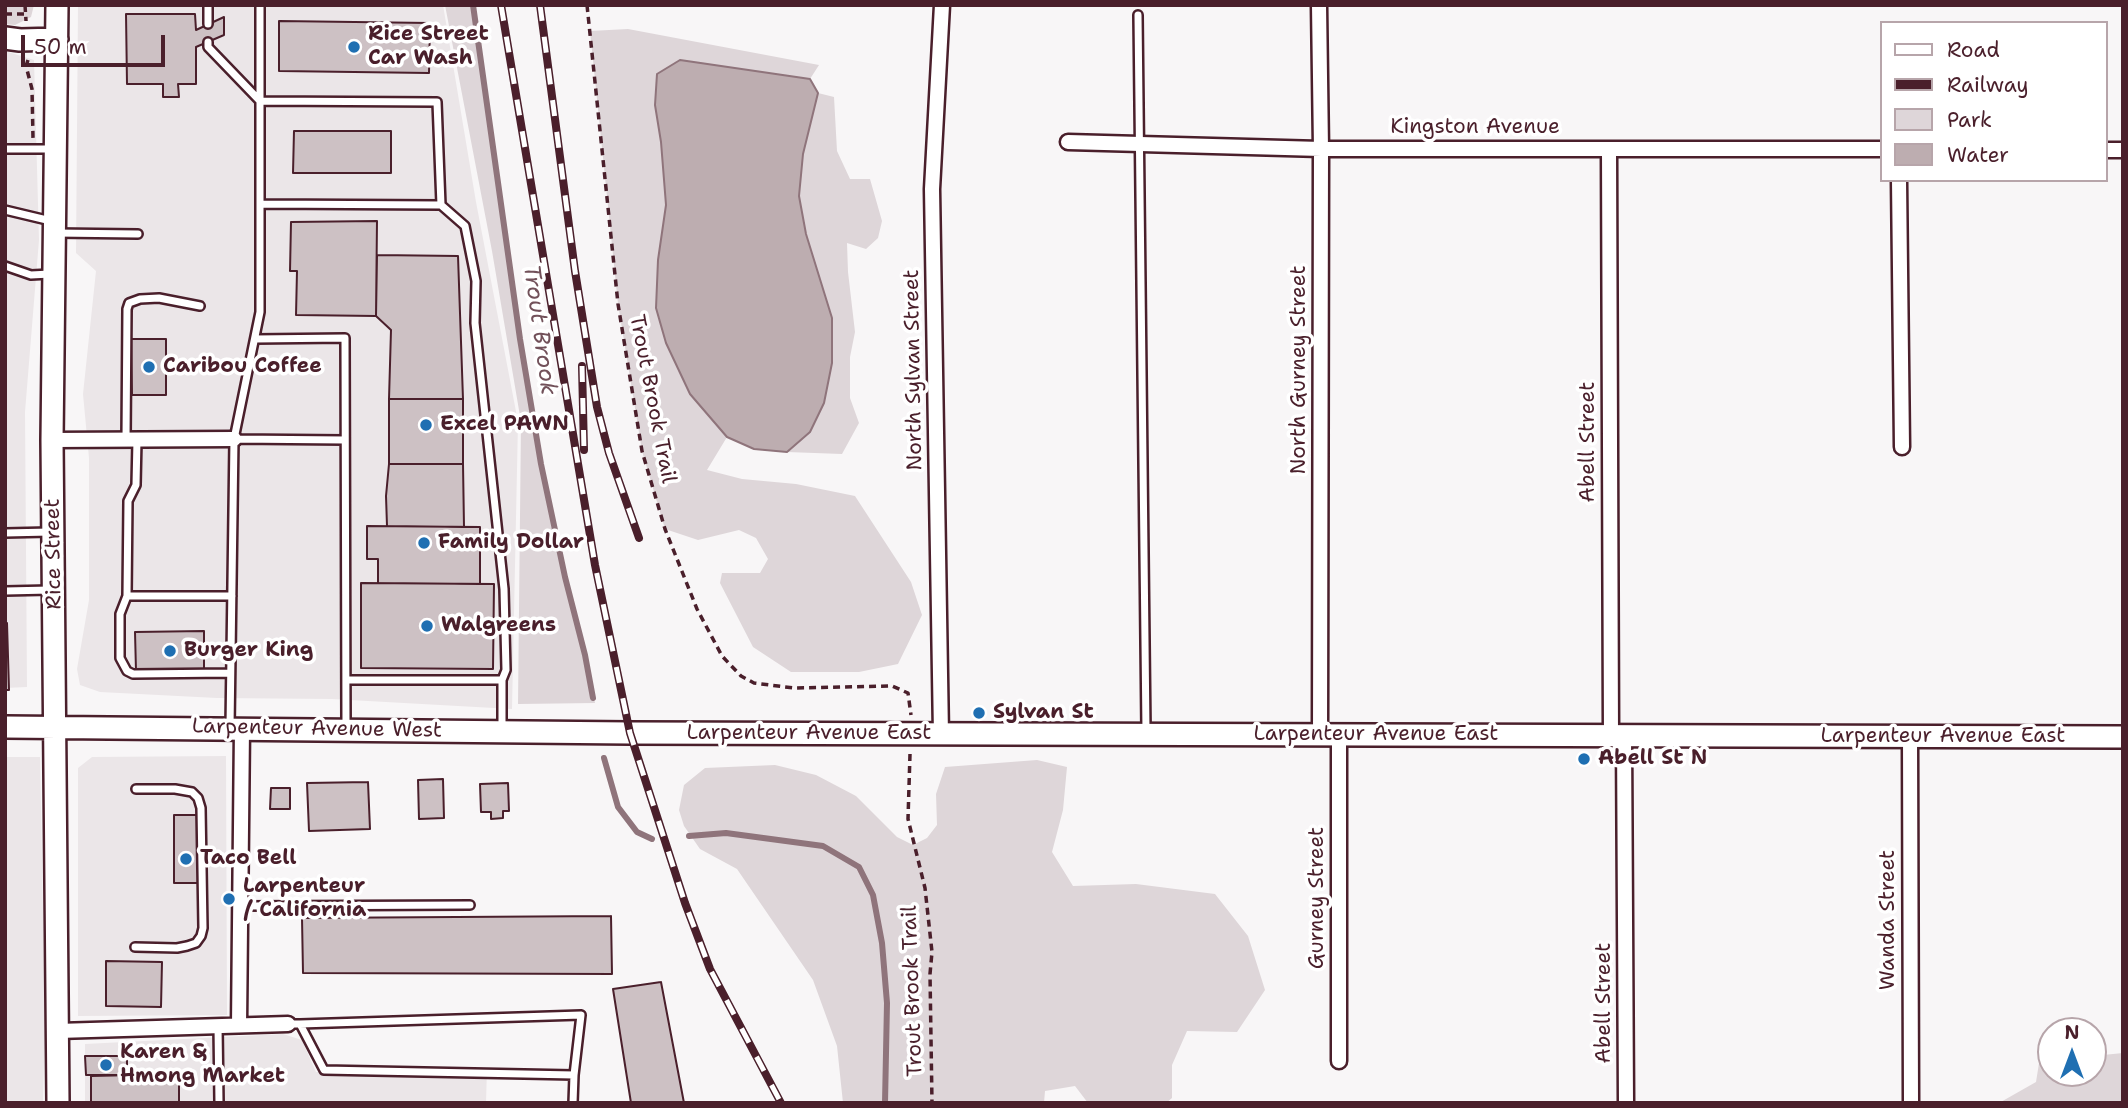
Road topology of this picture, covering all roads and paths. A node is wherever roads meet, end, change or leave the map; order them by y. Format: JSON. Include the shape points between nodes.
{"nodes":[{"id":1,"x":26,"y":5,"type":"edge"},
{"id":2,"x":57,"y":5,"type":"edge"},
{"id":3,"x":208,"y":5,"type":"edge"},
{"id":4,"x":260,"y":5,"type":"edge"},
{"id":5,"x":587,"y":5,"type":"edge"},
{"id":6,"x":942,"y":5,"type":"edge"},
{"id":7,"x":1319,"y":5,"type":"edge"},
{"id":8,"x":5,"y":14,"type":"edge"},
{"id":9,"x":26,"y":14,"type":"junction"},
{"id":10,"x":1138,"y":15,"type":"dead end"},
{"id":11,"x":26,"y":21,"type":"dead end"},
{"id":12,"x":208,"y":24,"type":"dead end"},
{"id":13,"x":5,"y":38,"type":"edge"},
{"id":14,"x":57,"y":39,"type":"junction"},
{"id":15,"x":208,"y":42,"type":"dead end"},
{"id":16,"x":28,"y":61,"type":"dead end"},
{"id":17,"x":260,"y":102,"type":"junction"},
{"id":18,"x":1068,"y":142,"type":"dead end"},
{"id":19,"x":1139,"y":144,"type":"junction"},
{"id":20,"x":5,"y":149,"type":"edge"},
{"id":21,"x":33,"y":149,"type":"junction"},
{"id":22,"x":55,"y":149,"type":"junction"},
{"id":23,"x":1321,"y":149,"type":"junction"},
{"id":24,"x":1609,"y":149,"type":"junction"},
{"id":25,"x":1880,"y":149,"type":"edge"},
{"id":26,"x":1899,"y":182,"type":"edge"},
{"id":27,"x":260,"y":204,"type":"junction"},
{"id":28,"x":441,"y":205,"type":"junction"},
{"id":29,"x":5,"y":210,"type":"edge"},
{"id":30,"x":55,"y":227,"type":"junction"},
{"id":31,"x":138,"y":234,"type":"dead end"},
{"id":32,"x":5,"y":266,"type":"edge"},
{"id":33,"x":54,"y":273,"type":"junction"},
{"id":34,"x":200,"y":306,"type":"dead end"},
{"id":35,"x":255,"y":339,"type":"junction"},
{"id":36,"x":131,"y":439,"type":"junction"},
{"id":37,"x":234,"y":439,"type":"junction"},
{"id":38,"x":52,"y":440,"type":"junction"},
{"id":39,"x":345,"y":440,"type":"junction"},
{"id":40,"x":1902,"y":447,"type":"dead end"},
{"id":41,"x":53,"y":532,"type":"junction"},
{"id":42,"x":5,"y":533,"type":"edge"},
{"id":43,"x":54,"y":590,"type":"junction"},
{"id":44,"x":5,"y":591,"type":"edge"},
{"id":45,"x":127,"y":596,"type":"junction"},
{"id":46,"x":232,"y":596,"type":"junction"},
{"id":47,"x":230,"y":673,"type":"junction"},
{"id":48,"x":346,"y":680,"type":"junction"},
{"id":49,"x":502,"y":680,"type":"junction"},
{"id":50,"x":911,"y":708,"type":"dead end"},
{"id":51,"x":5,"y":727,"type":"edge"},
{"id":52,"x":54,"y":727,"type":"junction"},
{"id":53,"x":236,"y":728,"type":"junction"},
{"id":54,"x":346,"y":729,"type":"junction"},
{"id":55,"x":502,"y":732,"type":"junction"},
{"id":56,"x":630,"y":733,"type":"joint"},
{"id":57,"x":941,"y":735,"type":"junction"},
{"id":58,"x":1146,"y":735,"type":"junction"},
{"id":59,"x":1329,"y":735,"type":"junction"},
{"id":60,"x":1618,"y":736,"type":"junction"},
{"id":61,"x":1910,"y":737,"type":"junction"},
{"id":62,"x":2123,"y":737,"type":"edge"},
{"id":63,"x":910,"y":755,"type":"dead end"},
{"id":64,"x":136,"y":789,"type":"dead end"},
{"id":65,"x":470,"y":905,"type":"dead end"},
{"id":66,"x":241,"y":906,"type":"junction"},
{"id":67,"x":135,"y":947,"type":"dead end"},
{"id":68,"x":294,"y":1024,"type":"junction"},
{"id":69,"x":239,"y":1025,"type":"junction"},
{"id":70,"x":218,"y":1026,"type":"junction"},
{"id":71,"x":58,"y":1031,"type":"junction"},
{"id":72,"x":1339,"y":1061,"type":"dead end"},
{"id":73,"x":574,"y":1075,"type":"junction"},
{"id":74,"x":58,"y":1103,"type":"edge"},
{"id":75,"x":219,"y":1103,"type":"edge"},
{"id":76,"x":573,"y":1103,"type":"edge"},
{"id":77,"x":932,"y":1103,"type":"edge"},
{"id":78,"x":1626,"y":1103,"type":"edge"},
{"id":79,"x":1911,"y":1103,"type":"edge"}],
"edges":[{"from":1,"to":9,"type":"path"},
{"from":2,"to":14,"type":"main road","name":"Rice Street"},
{"from":3,"to":12,"type":"lane"},
{"from":4,"to":17,"type":"lane"},
{"from":5,"to":50,"type":"path","name":"Trout Brook Trail","via":[[618,304],[642,451],[665,530],[697,609],[722,656],[754,684],[892,686],[908,693]]},
{"from":6,"to":57,"type":"street","name":"North Sylvan Street","via":[[932,189]]},
{"from":7,"to":23,"type":"street","name":"North Gurney Street"},
{"from":8,"to":9,"type":"path"},
{"from":9,"to":11,"type":"path"},
{"from":10,"to":19,"type":"lane"},
{"from":13,"to":14,"type":"main road"},
{"from":14,"to":22,"type":"main road","name":"Rice Street"},
{"from":15,"to":17,"type":"lane"},
{"from":16,"to":21,"type":"path"},
{"from":17,"to":27,"type":"lane"},
{"from":17,"to":28,"type":"lane","via":[[437,102]]},
{"from":18,"to":19,"type":"street","name":"Kingston Avenue"},
{"from":19,"to":23,"type":"street","name":"Kingston Avenue"},
{"from":19,"to":58,"type":"lane"},
{"from":20,"to":21,"type":"lane"},
{"from":21,"to":22,"type":"lane"},
{"from":22,"to":30,"type":"main road","name":"Rice Street"},
{"from":23,"to":24,"type":"street","name":"Kingston Avenue"},
{"from":23,"to":59,"type":"street","name":"North Gurney Street"},
{"from":24,"to":25,"type":"street","name":"Kingston Avenue"},
{"from":24,"to":60,"type":"street","name":"Abell Street"},
{"from":26,"to":40,"type":"street"},
{"from":27,"to":28,"type":"lane"},
{"from":27,"to":35,"type":"lane","via":[[260,312]]},
{"from":28,"to":49,"type":"lane","via":[[465,226],[476,281],[475,323],[503,589],[506,670]]},
{"from":29,"to":30,"type":"lane"},
{"from":30,"to":31,"type":"lane"},
{"from":30,"to":33,"type":"main road","name":"Rice Street"},
{"from":32,"to":33,"type":"lane","via":[[31,275]]},
{"from":33,"to":38,"type":"main road","name":"Rice Street"},
{"from":34,"to":36,"type":"lane","via":[[159,298],[129,303]]},
{"from":35,"to":37,"type":"lane"},
{"from":35,"to":39,"type":"lane","via":[[345,338]]},
{"from":36,"to":37,"type":"street"},
{"from":36,"to":38,"type":"street"},
{"from":36,"to":45,"type":"lane","via":[[136,485],[128,501]]},
{"from":37,"to":39,"type":"lane"},
{"from":37,"to":46,"type":"lane"},
{"from":38,"to":41,"type":"main road","name":"Rice Street"},
{"from":39,"to":48,"type":"lane"},
{"from":41,"to":42,"type":"lane"},
{"from":41,"to":43,"type":"main road","name":"Rice Street"},
{"from":43,"to":44,"type":"lane"},
{"from":43,"to":52,"type":"main road","name":"Rice Street"},
{"from":45,"to":46,"type":"lane"},
{"from":45,"to":47,"type":"lane","via":[[120,614],[120,658],[127,671]]},
{"from":46,"to":47,"type":"lane"},
{"from":47,"to":53,"type":"lane"},
{"from":48,"to":49,"type":"lane"},
{"from":48,"to":54,"type":"lane"},
{"from":49,"to":55,"type":"lane"},
{"from":51,"to":52,"type":"main road","name":"Larpenteur Avenue West"},
{"from":52,"to":53,"type":"main road","name":"Larpenteur Avenue West"},
{"from":52,"to":71,"type":"main road","name":"Rice Street"},
{"from":53,"to":54,"type":"main road","name":"Larpenteur Avenue West"},
{"from":53,"to":66,"type":"street"},
{"from":54,"to":55,"type":"main road","name":"Larpenteur Avenue West"},
{"from":55,"to":56,"type":"main road","name":"Larpenteur Avenue West"},
{"from":56,"to":57,"type":"main road","name":"Larpenteur Avenue East"},
{"from":57,"to":58,"type":"main road","name":"Larpenteur Avenue East"},
{"from":58,"to":59,"type":"main road","name":"Larpenteur Avenue East"},
{"from":59,"to":60,"type":"main road","name":"Larpenteur Avenue East"},
{"from":59,"to":72,"type":"street","name":"Gurney Street"},
{"from":60,"to":61,"type":"main road","name":"Larpenteur Avenue East"},
{"from":60,"to":78,"type":"street","name":"Abell Street"},
{"from":61,"to":62,"type":"main road","name":"Larpenteur Avenue East"},
{"from":61,"to":79,"type":"street","name":"Wanda Street"},
{"from":63,"to":77,"type":"path","name":"Trout Brook Trail","via":[[908,819],[925,888],[932,952]]},
{"from":64,"to":67,"type":"lane","via":[[175,789],[192,792],[198,799],[202,928],[196,943],[187,946]]},
{"from":65,"to":66,"type":"lane"},
{"from":66,"to":69,"type":"street"},
{"from":68,"to":69,"type":"street"},
{"from":68,"to":73,"type":"lane","via":[[324,1070]]},
{"from":68,"to":73,"type":"lane","via":[[581,1015]]},
{"from":69,"to":70,"type":"street"},
{"from":70,"to":71,"type":"street"},
{"from":70,"to":75,"type":"lane"},
{"from":71,"to":74,"type":"main road","name":"Rice Street"},
{"from":73,"to":76,"type":"lane"}]}
